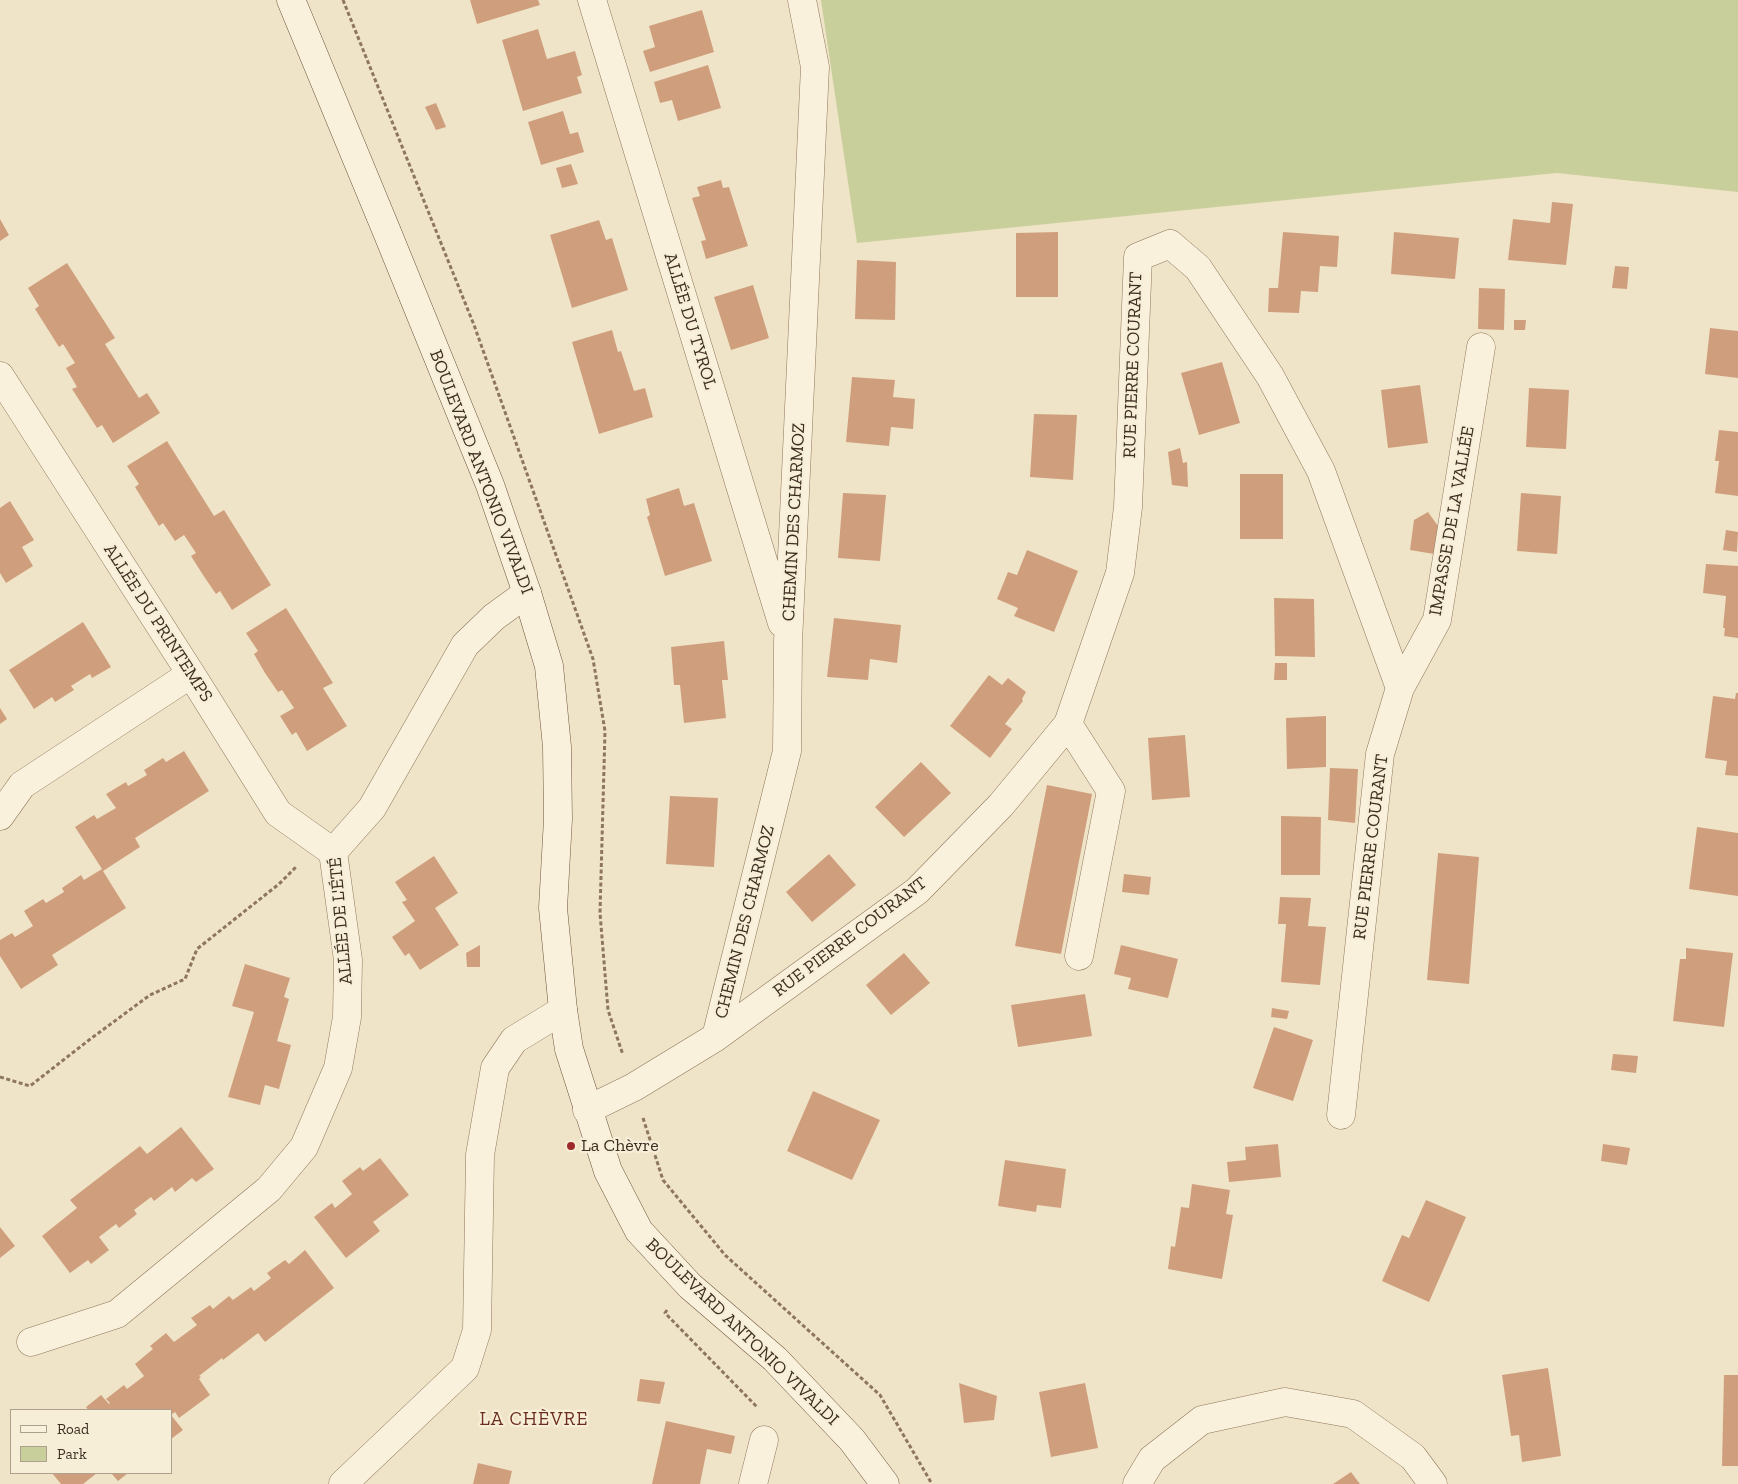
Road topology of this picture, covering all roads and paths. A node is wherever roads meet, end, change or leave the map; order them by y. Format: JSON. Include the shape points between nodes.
{"nodes":[{"id":1,"x":291,"y":0,"type":"edge"},
{"id":2,"x":343,"y":0,"type":"edge"},
{"id":3,"x":592,"y":0,"type":"edge"},
{"id":4,"x":802,"y":0,"type":"edge"},
{"id":5,"x":1481,"y":347,"type":"dead end"},
{"id":6,"x":0,"y":376,"type":"edge"},
{"id":7,"x":527,"y":593,"type":"junction"},
{"id":8,"x":788,"y":642,"type":"junction"},
{"id":9,"x":191,"y":674,"type":"junction"},
{"id":10,"x":1400,"y":688,"type":"junction"},
{"id":11,"x":1068,"y":724,"type":"junction"},
{"id":12,"x":0,"y":816,"type":"edge"},
{"id":13,"x":327,"y":848,"type":"junction"},
{"id":14,"x":1079,"y":956,"type":"dead end"},
{"id":15,"x":563,"y":1010,"type":"junction"},
{"id":16,"x":716,"y":1037,"type":"junction"},
{"id":17,"x":0,"y":1077,"type":"edge"},
{"id":18,"x":634,"y":1087,"type":"junction"},
{"id":19,"x":587,"y":1110,"type":"junction"},
{"id":20,"x":1341,"y":1115,"type":"dead end"},
{"id":21,"x":690,"y":1286,"type":"junction"},
{"id":22,"x":31,"y":1342,"type":"dead end"},
{"id":23,"x":764,"y":1440,"type":"joint"},
{"id":24,"x":343,"y":1484,"type":"edge"},
{"id":25,"x":753,"y":1484,"type":"edge"},
{"id":26,"x":885,"y":1484,"type":"edge"},
{"id":27,"x":932,"y":1484,"type":"edge"},
{"id":28,"x":1137,"y":1484,"type":"edge"},
{"id":29,"x":1433,"y":1484,"type":"edge"}],
"edges":[{"from":1,"to":7,"type":"street","name":"BOULEVARD ANTONIO VIVALDI","via":[[486,476]]},
{"from":2,"to":18,"type":"path","via":[[474,325],[594,660],[605,731],[600,913],[608,1010]]},
{"from":3,"to":8,"type":"street","name":"ALLÉE DU TYROL"},
{"from":4,"to":8,"type":"street","name":"CHEMIN DES CHARMOZ","via":[[815,67]]},
{"from":5,"to":10,"type":"street","name":"IMPASSE DE LA VALLÉE","via":[[1437,620]]},
{"from":6,"to":9,"type":"street","name":"ALLÉE DU PRINTEMPS"},
{"from":7,"to":13,"type":"street","name":"ALLÉE DE L'ÉTÉ","via":[[494,616],[465,645],[372,808]]},
{"from":7,"to":15,"type":"street","name":"BOULEVARD ANTONIO VIVALDI","via":[[549,666],[557,746],[558,820],[553,908]]},
{"from":8,"to":16,"type":"street","name":"CHEMIN DES CHARMOZ","via":[[787,751]]},
{"from":9,"to":12,"type":"street","via":[[22,784]]},
{"from":9,"to":13,"type":"street","name":"ALLÉE DU PRINTEMPS","via":[[278,813]]},
{"from":10,"to":11,"type":"street","name":"RUE PIERRE COURANT","via":[[1321,471],[1259,359],[1198,268],[1170,244],[1138,257],[1128,507],[1120,573]]},
{"from":10,"to":20,"type":"street","name":"RUE PIERRE COURANT","via":[[1380,754]]},
{"from":11,"to":14,"type":"street","via":[[1112,791]]},
{"from":11,"to":16,"type":"street","name":"RUE PIERRE COURANT","via":[[1001,805],[916,891]]},
{"from":13,"to":17,"type":"path","via":[[198,950],[184,979],[150,995],[30,1086]]},
{"from":13,"to":22,"type":"street","name":"ALLÉE DE L'ÉTÉ","via":[[348,960],[347,1017],[338,1068],[304,1147],[269,1188],[117,1314]]},
{"from":15,"to":19,"type":"street","name":"BOULEVARD ANTONIO VIVALDI","via":[[569,1049]]},
{"from":15,"to":24,"type":"street","via":[[514,1040],[495,1068],[480,1155],[477,1330],[465,1368]]},
{"from":16,"to":18,"type":"street","name":"RUE PIERRE COURANT"},
{"from":18,"to":19,"type":"street","name":"RUE PIERRE COURANT"},
{"from":18,"to":27,"type":"path","via":[[663,1180],[725,1255],[880,1395]]},
{"from":19,"to":21,"type":"street","name":"BOULEVARD ANTONIO VIVALDI","via":[[608,1171],[639,1231]]},
{"from":21,"to":23,"type":"path","via":[[665,1313],[764,1414]]},
{"from":21,"to":26,"type":"street","name":"BOULEVARD ANTONIO VIVALDI","via":[[775,1359],[852,1440]]},
{"from":23,"to":25,"type":"street"},
{"from":28,"to":29,"type":"street","via":[[1152,1459],[1202,1420],[1285,1402],[1353,1414],[1413,1457]]}]}
